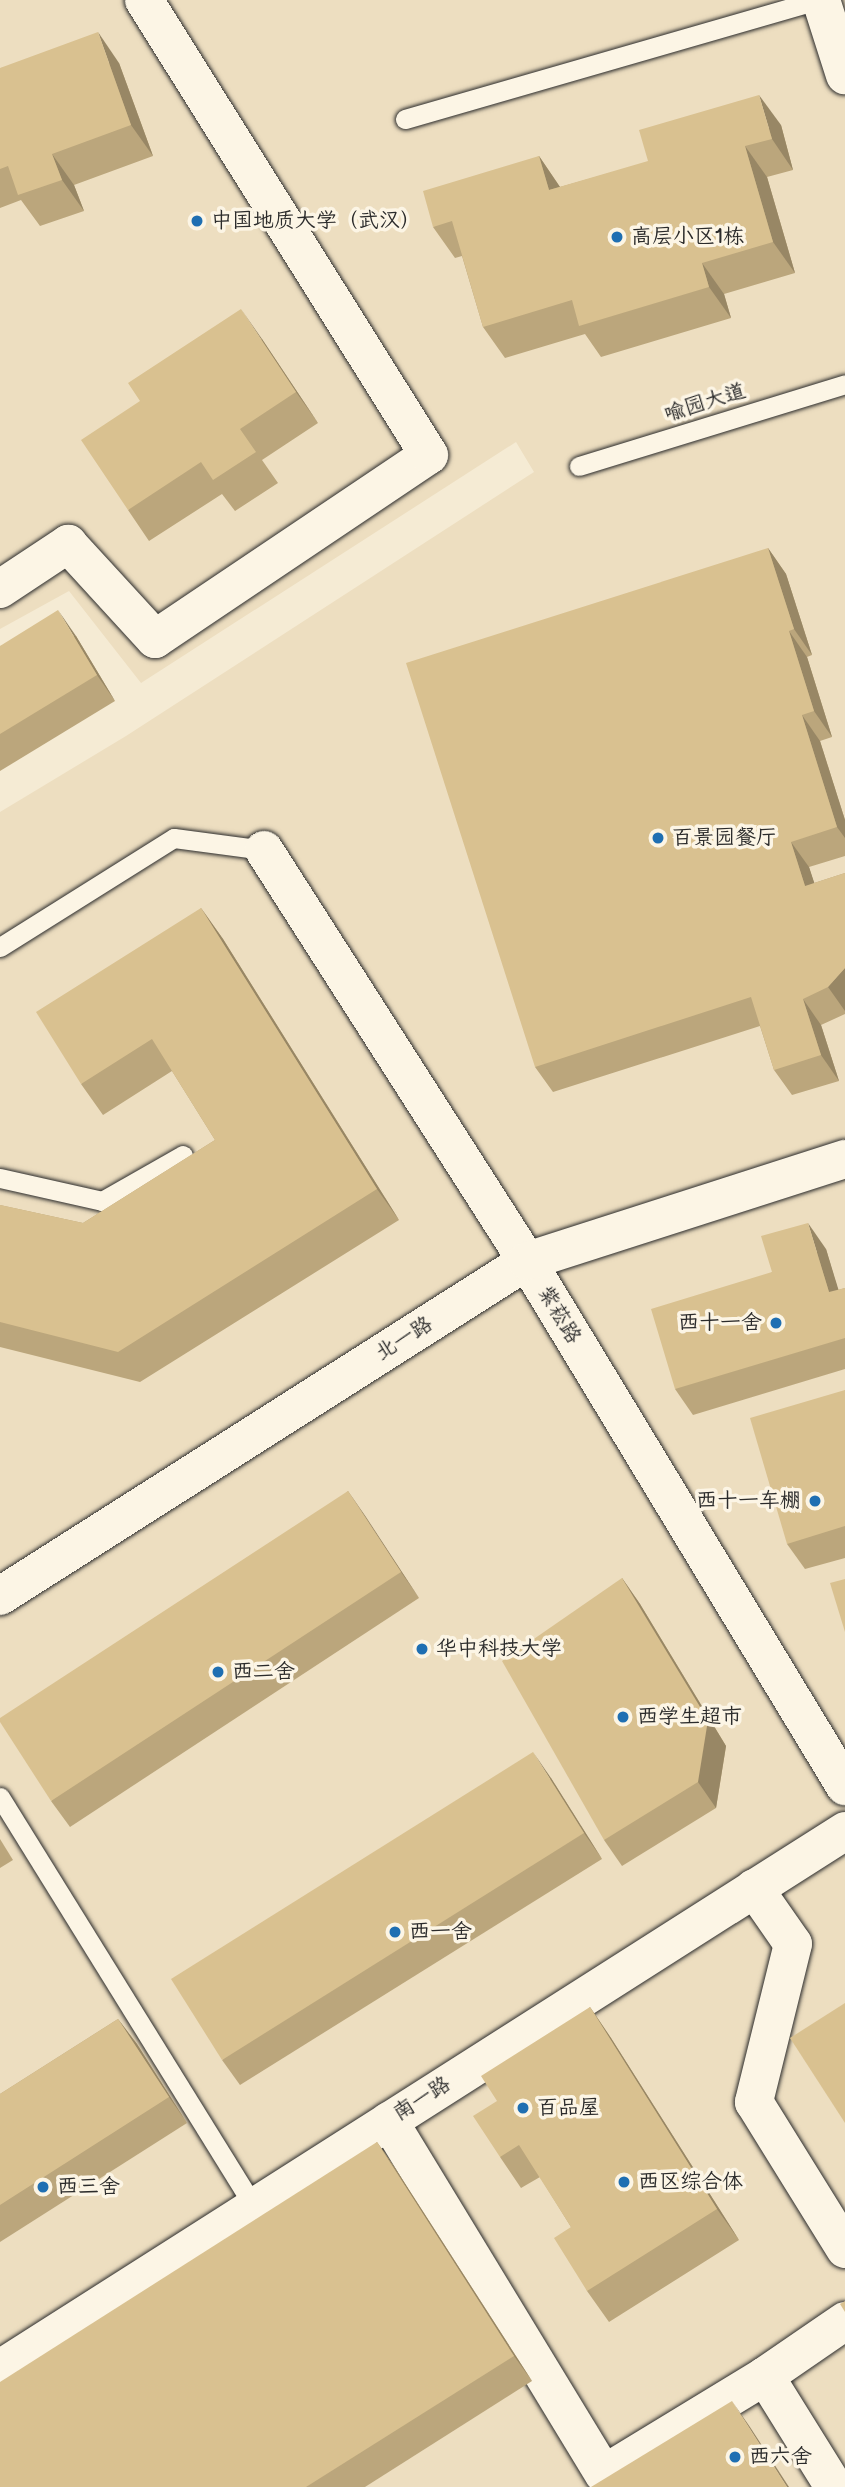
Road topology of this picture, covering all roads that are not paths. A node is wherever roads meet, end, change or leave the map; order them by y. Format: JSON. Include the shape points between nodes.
{"nodes":[{"id":1,"x":144,"y":0,"type":"edge"},
{"id":2,"x":818,"y":0,"type":"edge"},
{"id":3,"x":845,"y":75,"type":"edge"},
{"id":4,"x":405,"y":119,"type":"dead end"},
{"id":5,"x":845,"y":384,"type":"edge"},
{"id":6,"x":579,"y":466,"type":"dead end"},
{"id":7,"x":0,"y":589,"type":"edge"},
{"id":8,"x":264,"y":850,"type":"joint"},
{"id":9,"x":0,"y":947,"type":"edge"},
{"id":10,"x":183,"y":1155,"type":"dead end"},
{"id":11,"x":845,"y":1159,"type":"edge"},
{"id":12,"x":0,"y":1178,"type":"edge"},
{"id":13,"x":527,"y":1261,"type":"junction"},
{"id":14,"x":0,"y":1596,"type":"edge"},
{"id":15,"x":845,"y":1786,"type":"edge"},
{"id":16,"x":0,"y":1797,"type":"edge"},
{"id":17,"x":845,"y":1830,"type":"edge"},
{"id":18,"x":754,"y":1888,"type":"junction"},
{"id":19,"x":389,"y":2121,"type":"junction"},
{"id":20,"x":254,"y":2207,"type":"junction"},
{"id":21,"x":845,"y":2249,"type":"edge"},
{"id":22,"x":845,"y":2321,"type":"edge"},
{"id":23,"x":0,"y":2369,"type":"edge"},
{"id":24,"x":765,"y":2376,"type":"junction"},
{"id":25,"x":834,"y":2487,"type":"edge"}],
"edges":[{"from":1,"to":7,"type":"street","via":[[429,455],[155,639],[68,544]]},
{"from":2,"to":3,"type":"street"},
{"from":2,"to":4,"type":"lane"},
{"from":5,"to":6,"type":"lane","name":"喻园大道"},
{"from":8,"to":9,"type":"lane","via":[[174,838]]},
{"from":8,"to":13,"type":"street","name":"紫菘路"},
{"from":10,"to":12,"type":"lane","via":[[102,1201]]},
{"from":11,"to":13,"type":"street","name":"北一路"},
{"from":13,"to":14,"type":"street","name":"北一路"},
{"from":13,"to":15,"type":"street","name":"紫菘路"},
{"from":16,"to":20,"type":"lane"},
{"from":17,"to":18,"type":"street","name":"南一路"},
{"from":18,"to":19,"type":"street","name":"南一路"},
{"from":18,"to":21,"type":"street","via":[[793,1944],[754,2102]]},
{"from":19,"to":20,"type":"street","name":"南一路"},
{"from":19,"to":24,"type":"street","via":[[604,2474]]},
{"from":20,"to":23,"type":"street","name":"南一路"},
{"from":22,"to":24,"type":"street"},
{"from":24,"to":25,"type":"street"}]}
